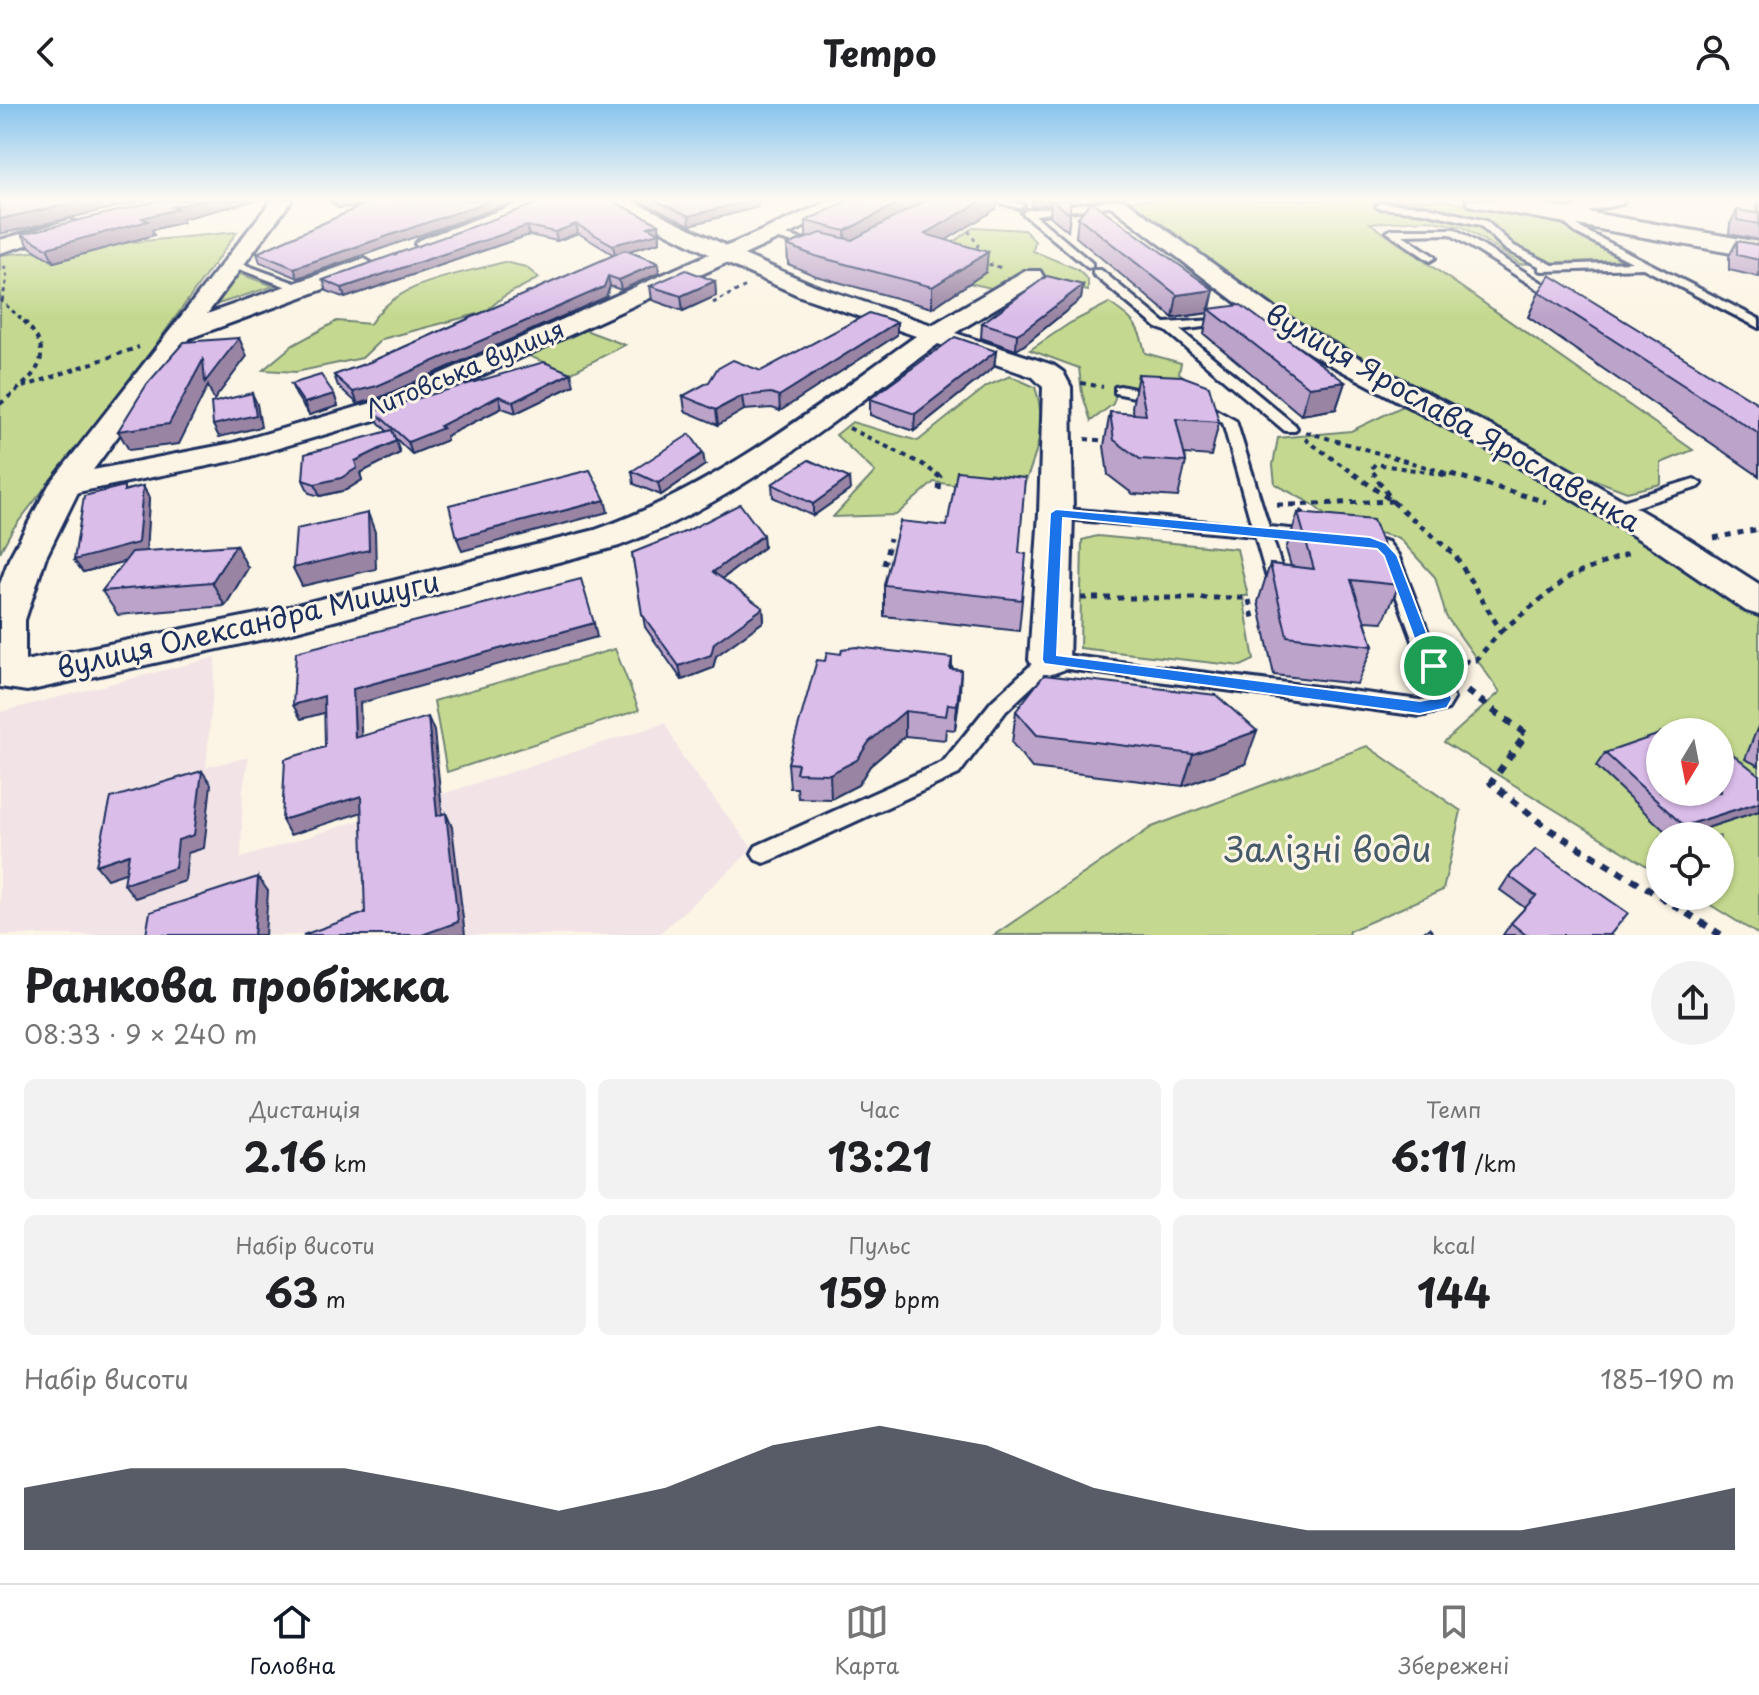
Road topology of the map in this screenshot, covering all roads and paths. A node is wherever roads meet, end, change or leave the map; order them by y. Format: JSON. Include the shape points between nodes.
{"nodes":[{"id":1,"x":30,"y":239,"type":"edge"},
{"id":2,"x":251,"y":239,"type":"edge"},
{"id":3,"x":439,"y":239,"type":"edge"},
{"id":4,"x":695,"y":239,"type":"edge"},
{"id":5,"x":761,"y":239,"type":"edge"},
{"id":6,"x":788,"y":239,"type":"edge"},
{"id":7,"x":973,"y":239,"type":"edge"},
{"id":8,"x":1059,"y":239,"type":"edge"},
{"id":9,"x":1160,"y":239,"type":"edge"},
{"id":10,"x":1402,"y":239,"type":"edge"},
{"id":11,"x":1465,"y":239,"type":"edge"},
{"id":12,"x":1500,"y":239,"type":"edge"},
{"id":13,"x":1594,"y":239,"type":"edge"},
{"id":14,"x":1696,"y":239,"type":"edge"},
{"id":15,"x":6,"y":246,"type":"edge"},
{"id":16,"x":1759,"y":250,"type":"edge"},
{"id":17,"x":832,"y":251,"type":"edge"},
{"id":18,"x":727,"y":255,"type":"junction"},
{"id":19,"x":1430,"y":258,"type":"dead end"},
{"id":20,"x":973,"y":259,"type":"edge"},
{"id":21,"x":232,"y":263,"type":"junction"},
{"id":22,"x":1644,"y":265,"type":"junction"},
{"id":23,"x":1550,"y":267,"type":"junction"},
{"id":24,"x":1517,"y":271,"type":"junction"},
{"id":25,"x":1028,"y":275,"type":"dead end"},
{"id":26,"x":752,"y":283,"type":"dead end"},
{"id":27,"x":302,"y":289,"type":"junction"},
{"id":28,"x":1,"y":300,"type":"edge"},
{"id":29,"x":713,"y":303,"type":"edge"},
{"id":30,"x":1569,"y":303,"type":"edge"},
{"id":31,"x":1737,"y":312,"type":"junction"},
{"id":32,"x":1759,"y":314,"type":"edge"},
{"id":33,"x":1234,"y":320,"type":"edge"},
{"id":34,"x":1759,"y":324,"type":"edge"},
{"id":35,"x":1170,"y":328,"type":"junction"},
{"id":36,"x":182,"y":332,"type":"junction"},
{"id":37,"x":935,"y":334,"type":"junction"},
{"id":38,"x":23,"y":387,"type":"junction"},
{"id":39,"x":1120,"y":390,"type":"dead end"},
{"id":40,"x":2,"y":402,"type":"edge"},
{"id":41,"x":822,"y":416,"type":"junction"},
{"id":42,"x":1290,"y":428,"type":"junction"},
{"id":43,"x":1057,"y":437,"type":"junction"},
{"id":44,"x":1113,"y":441,"type":"edge"},
{"id":45,"x":1491,"y":484,"type":"junction"},
{"id":46,"x":1694,"y":484,"type":"dead end"},
{"id":47,"x":65,"y":485,"type":"junction"},
{"id":48,"x":939,"y":492,"type":"dead end"},
{"id":49,"x":1392,"y":501,"type":"junction"},
{"id":50,"x":1548,"y":503,"type":"dead end"},
{"id":51,"x":1291,"y":505,"type":"dead end"},
{"id":52,"x":1612,"y":509,"type":"junction"},
{"id":53,"x":1056,"y":513,"type":"junction"},
{"id":54,"x":1759,"y":529,"type":"edge"},
{"id":55,"x":1263,"y":532,"type":"junction"},
{"id":56,"x":890,"y":539,"type":"dead end"},
{"id":57,"x":1671,"y":544,"type":"junction"},
{"id":58,"x":884,"y":565,"type":"dead end"},
{"id":59,"x":1053,"y":598,"type":"junction"},
{"id":60,"x":1282,"y":598,"type":"edge"},
{"id":61,"x":1759,"y":602,"type":"edge"},
{"id":62,"x":1253,"y":618,"type":"dead end"},
{"id":63,"x":1501,"y":631,"type":"junction"},
{"id":64,"x":1049,"y":660,"type":"junction"},
{"id":65,"x":1434,"y":666,"type":"junction"},
{"id":66,"x":764,"y":853,"type":"dead end"},
{"id":67,"x":1646,"y":888,"type":"edge"},
{"id":68,"x":1682,"y":910,"type":"edge"},
{"id":69,"x":1721,"y":935,"type":"edge"}],
"edges":[{"from":1,"to":15,"type":"street"},
{"from":2,"to":21,"type":"street","name":"вулиця Олександра Мишуги"},
{"from":3,"to":27,"type":"street"},
{"from":4,"to":18,"type":"street"},
{"from":5,"to":18,"type":"street","name":"Литовська вулиця"},
{"from":6,"to":17,"type":"lane"},
{"from":7,"to":20,"type":"path","via":[[978,245]]},
{"from":8,"to":35,"type":"lane","via":[[1161,326]]},
{"from":9,"to":52,"type":"street","name":"вулиця Ярослава Ярославенка","via":[[1258,316],[1518,453]]},
{"from":10,"to":19,"type":"lane"},
{"from":11,"to":24,"type":"lane"},
{"from":12,"to":23,"type":"lane"},
{"from":13,"to":22,"type":"lane"},
{"from":14,"to":16,"type":"street"},
{"from":15,"to":28,"type":"path","via":[[1,252],[7,278]]},
{"from":18,"to":37,"type":"street","via":[[821,296]]},
{"from":18,"to":47,"type":"street","name":"Литовська вулиця","via":[[392,406],[237,451]]},
{"from":21,"to":27,"type":"lane"},
{"from":21,"to":36,"type":"street","name":"вулиця Олександра Мишуги"},
{"from":22,"to":23,"type":"lane"},
{"from":22,"to":31,"type":"lane"},
{"from":23,"to":24,"type":"lane"},
{"from":24,"to":30,"type":"lane"},
{"from":25,"to":37,"type":"street","name":"вулиця Олександра Мишуги"},
{"from":26,"to":29,"type":"path"},
{"from":27,"to":36,"type":"street"},
{"from":28,"to":38,"type":"path","via":[[41,337],[45,350],[38,370]]},
{"from":31,"to":32,"type":"lane"},
{"from":31,"to":34,"type":"lane"},
{"from":33,"to":35,"type":"lane"},
{"from":35,"to":42,"type":"lane"},
{"from":36,"to":38,"type":"path"},
{"from":36,"to":47,"type":"street","name":"вулиця Олександра Мишуги"},
{"from":37,"to":41,"type":"street","name":"вулиця Олександра Мишуги"},
{"from":37,"to":43,"type":"street","via":[[1053,378]]},
{"from":38,"to":40,"type":"path"},
{"from":39,"to":55,"type":"lane","via":[[1204,406],[1229,421]]},
{"from":41,"to":47,"type":"street","name":"вулиця Олександра Мишуги","via":[[696,499],[607,538],[273,624],[27,676],[11,675],[5,663],[6,620],[27,559]]},
{"from":41,"to":48,"type":"path","via":[[922,464],[940,477]]},
{"from":42,"to":45,"type":"path"},
{"from":42,"to":49,"type":"path"},
{"from":43,"to":44,"type":"path"},
{"from":43,"to":53,"type":"street"},
{"from":45,"to":49,"type":"path","via":[[1375,464],[1371,469]]},
{"from":45,"to":50,"type":"path"},
{"from":46,"to":52,"type":"lane"},
{"from":49,"to":51,"type":"path"},
{"from":49,"to":63,"type":"path","via":[[1455,555]]},
{"from":52,"to":57,"type":"street","name":"вулиця Ярослава Ярославенка"},
{"from":53,"to":55,"type":"lane"},
{"from":53,"to":59,"type":"street"},
{"from":54,"to":57,"type":"path"},
{"from":55,"to":60,"type":"lane"},
{"from":55,"to":65,"type":"lane","via":[[1382,546]]},
{"from":56,"to":58,"type":"path"},
{"from":57,"to":61,"type":"street","name":"вулиця Ярослава Ярославенка"},
{"from":57,"to":63,"type":"path","via":[[1569,577]]},
{"from":59,"to":62,"type":"path","via":[[1249,599]]},
{"from":59,"to":64,"type":"street"},
{"from":63,"to":65,"type":"path","via":[[1476,660]]},
{"from":64,"to":65,"type":"lane","via":[[1420,708],[1444,699]]},
{"from":64,"to":66,"type":"lane","via":[[999,706],[951,768]]},
{"from":65,"to":67,"type":"path","via":[[1526,734],[1491,783],[1550,830]]},
{"from":68,"to":69,"type":"path"}]}
